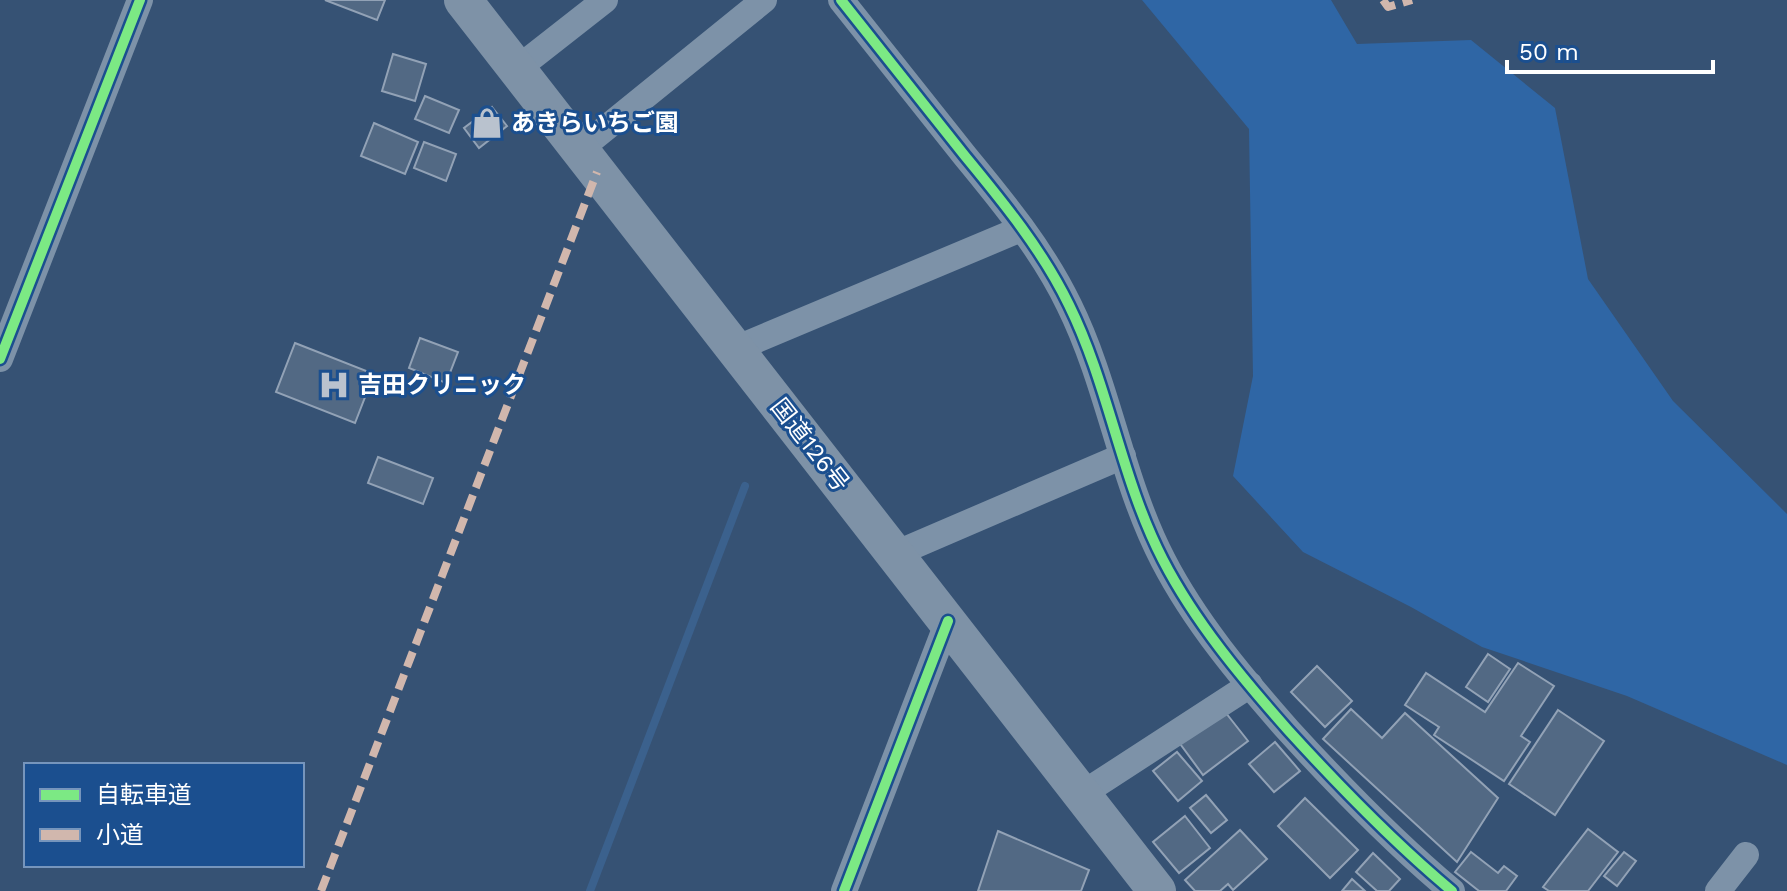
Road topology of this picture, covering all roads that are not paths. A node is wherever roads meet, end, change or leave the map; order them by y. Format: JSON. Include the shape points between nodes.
{"nodes":[{"id":1,"x":140,"y":0,"type":"edge"},
{"id":2,"x":463,"y":0,"type":"edge"},
{"id":3,"x":605,"y":0,"type":"edge"},
{"id":4,"x":764,"y":0,"type":"edge"},
{"id":5,"x":852,"y":4,"type":"edge"},
{"id":6,"x":517,"y":69,"type":"junction"},
{"id":7,"x":580,"y":149,"type":"junction"},
{"id":8,"x":1021,"y":229,"type":"junction"},
{"id":9,"x":735,"y":349,"type":"junction"},
{"id":10,"x":0,"y":359,"type":"edge"},
{"id":11,"x":1123,"y":456,"type":"junction"},
{"id":12,"x":895,"y":554,"type":"junction"},
{"id":13,"x":948,"y":621,"type":"junction"},
{"id":14,"x":1250,"y":685,"type":"junction"},
{"id":15,"x":1082,"y":794,"type":"junction"},
{"id":16,"x":1746,"y":855,"type":"dead end"},
{"id":17,"x":1445,"y":889,"type":"edge"},
{"id":18,"x":844,"y":891,"type":"edge"},
{"id":19,"x":1157,"y":891,"type":"edge"},
{"id":20,"x":1718,"y":891,"type":"edge"}],
"edges":[{"from":1,"to":10,"type":"street"},
{"from":2,"to":6,"type":"highway","name":"国道126号"},
{"from":3,"to":6,"type":"street"},
{"from":4,"to":7,"type":"street"},
{"from":5,"to":8,"type":"street"},
{"from":6,"to":7,"type":"highway","name":"国道126号"},
{"from":7,"to":9,"type":"highway","name":"国道126号"},
{"from":8,"to":9,"type":"street"},
{"from":8,"to":11,"type":"street","via":[[1069,304]]},
{"from":9,"to":12,"type":"highway","name":"国道126号"},
{"from":11,"to":12,"type":"street"},
{"from":11,"to":14,"type":"street","via":[[1163,561],[1209,634]]},
{"from":12,"to":13,"type":"highway","name":"国道126号"},
{"from":13,"to":15,"type":"highway","name":"国道126号"},
{"from":13,"to":18,"type":"street"},
{"from":14,"to":15,"type":"street"},
{"from":14,"to":17,"type":"street","via":[[1346,794]]},
{"from":15,"to":19,"type":"highway","name":"国道126号"},
{"from":16,"to":20,"type":"street"}]}
